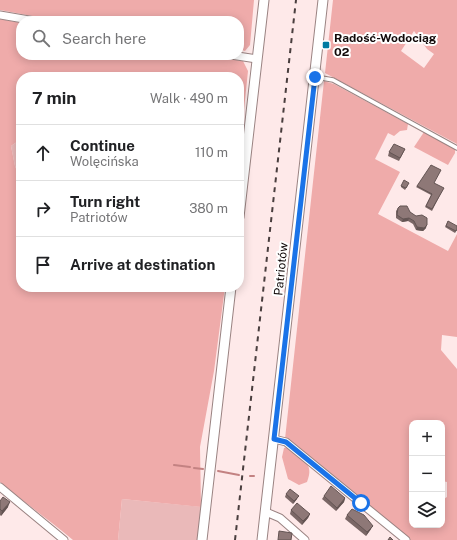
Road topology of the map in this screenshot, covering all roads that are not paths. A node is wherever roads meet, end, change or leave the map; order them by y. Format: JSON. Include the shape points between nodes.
{"nodes":[{"id":1,"x":264,"y":0,"type":"edge"},
{"id":2,"x":324,"y":0,"type":"edge"},
{"id":3,"x":0,"y":15,"type":"edge"},
{"id":4,"x":16,"y":18,"type":"edge"},
{"id":5,"x":244,"y":57,"type":"edge"},
{"id":6,"x":257,"y":59,"type":"junction"},
{"id":7,"x":315,"y":77,"type":"junction"},
{"id":8,"x":457,"y":148,"type":"edge"},
{"id":9,"x":244,"y":173,"type":"edge"},
{"id":10,"x":230,"y":292,"type":"edge"},
{"id":11,"x":274,"y":439,"type":"junction"},
{"id":12,"x":0,"y":487,"type":"edge"},
{"id":13,"x":266,"y":512,"type":"junction"},
{"id":14,"x":64,"y":540,"type":"edge"},
{"id":15,"x":202,"y":540,"type":"edge"},
{"id":16,"x":262,"y":540,"type":"edge"},
{"id":17,"x":305,"y":540,"type":"edge"},
{"id":18,"x":406,"y":540,"type":"edge"}],
"edges":[{"from":1,"to":6,"type":"main road"},
{"from":2,"to":7,"type":"main road","name":"Patriotów"},
{"from":3,"to":4,"type":"street"},
{"from":5,"to":6,"type":"street"},
{"from":6,"to":9,"type":"main road"},
{"from":7,"to":8,"type":"lane","via":[[333,80]]},
{"from":7,"to":11,"type":"main road","name":"Patriotów"},
{"from":10,"to":15,"type":"main road"},
{"from":11,"to":13,"type":"main road","name":"Patriotów"},
{"from":11,"to":18,"type":"street","via":[[286,442]]},
{"from":12,"to":14,"type":"street"},
{"from":13,"to":16,"type":"main road","name":"Patriotów"},
{"from":13,"to":17,"type":"street","via":[[280,518]]}]}
